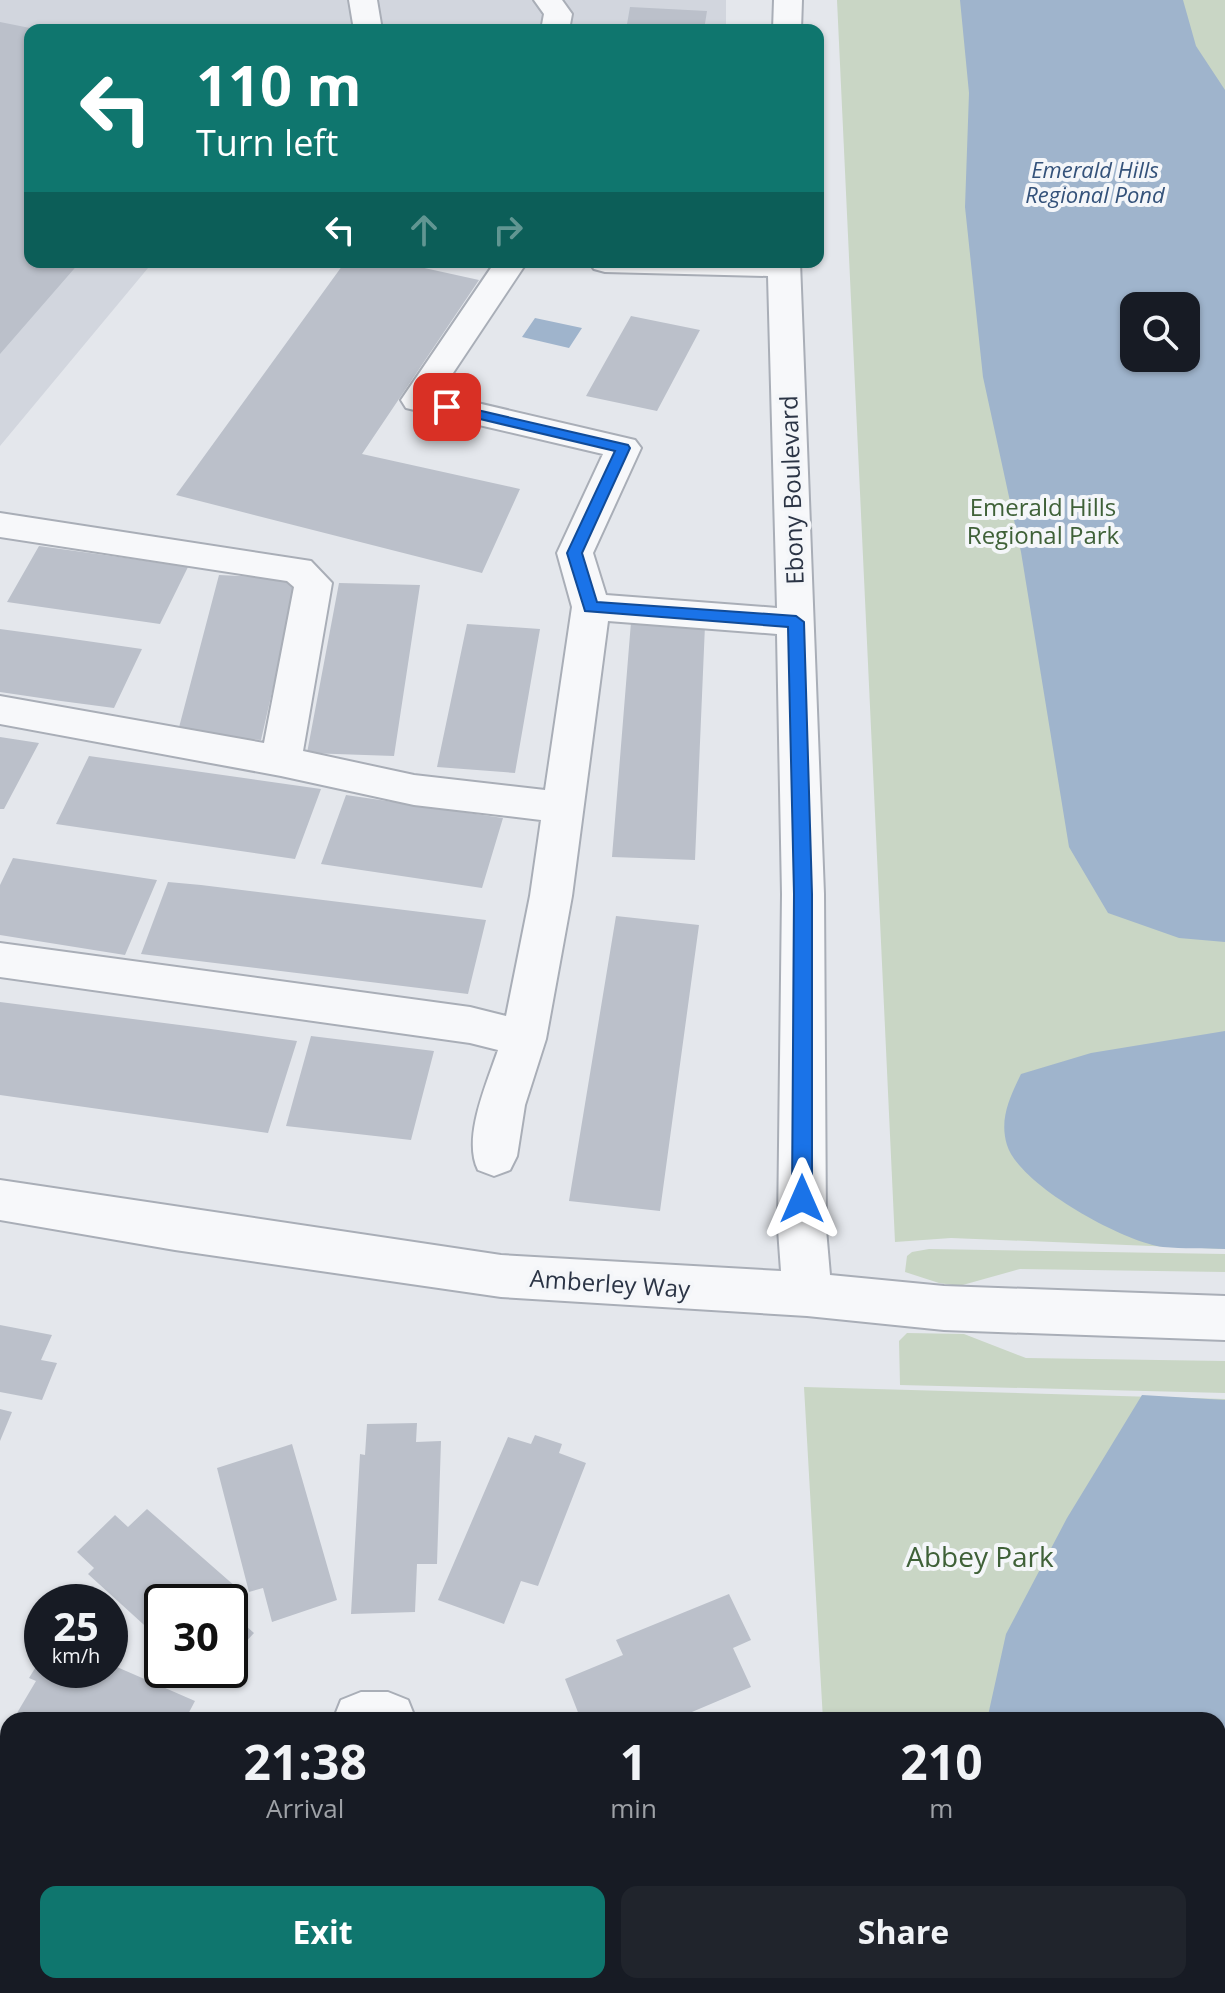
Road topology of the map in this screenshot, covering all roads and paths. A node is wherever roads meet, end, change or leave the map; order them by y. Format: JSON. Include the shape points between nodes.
{"nodes":[{"id":1,"x":363,"y":0,"type":"edge"},
{"id":2,"x":548,"y":0,"type":"edge"},
{"id":3,"x":788,"y":0,"type":"edge"},
{"id":4,"x":367,"y":24,"type":"edge"},
{"id":5,"x":556,"y":24,"type":"edge"},
{"id":6,"x":787,"y":24,"type":"edge"},
{"id":7,"x":507,"y":268,"type":"edge"},
{"id":8,"x":784,"y":268,"type":"edge"},
{"id":9,"x":0,"y":525,"type":"edge"},
{"id":10,"x":591,"y":607,"type":"junction"},
{"id":11,"x":796,"y":622,"type":"junction"},
{"id":12,"x":0,"y":710,"type":"edge"},
{"id":13,"x":281,"y":761,"type":"junction"},
{"id":14,"x":563,"y":807,"type":"junction"},
{"id":15,"x":0,"y":960,"type":"edge"},
{"id":16,"x":524,"y":1039,"type":"junction"},
{"id":17,"x":494,"y":1156,"type":"dead end"},
{"id":18,"x":0,"y":1200,"type":"edge"},
{"id":19,"x":807,"y":1294,"type":"junction"},
{"id":20,"x":1225,"y":1318,"type":"edge"}],
"edges":[{"from":1,"to":4,"type":"street"},
{"from":2,"to":5,"type":"street","via":[[558,14]]},
{"from":3,"to":6,"type":"street"},
{"from":7,"to":10,"type":"street","via":[[418,400],[623,448],[575,553]]},
{"from":8,"to":11,"type":"street","name":"Ebony Boulevard"},
{"from":9,"to":13,"type":"street","via":[[298,570],[313,583]]},
{"from":10,"to":11,"type":"street"},
{"from":10,"to":14,"type":"street"},
{"from":11,"to":19,"type":"street","name":"Ebony Boulevard"},
{"from":12,"to":13,"type":"street"},
{"from":13,"to":14,"type":"street","via":[[414,790]]},
{"from":14,"to":16,"type":"street"},
{"from":15,"to":16,"type":"street","via":[[470,1025]]},
{"from":16,"to":17,"type":"street","via":[[502,1105]]},
{"from":18,"to":19,"type":"street","name":"Amberley Way","via":[[501,1276]]},
{"from":19,"to":20,"type":"street","name":"Amberley Way","via":[[944,1308]]}]}
